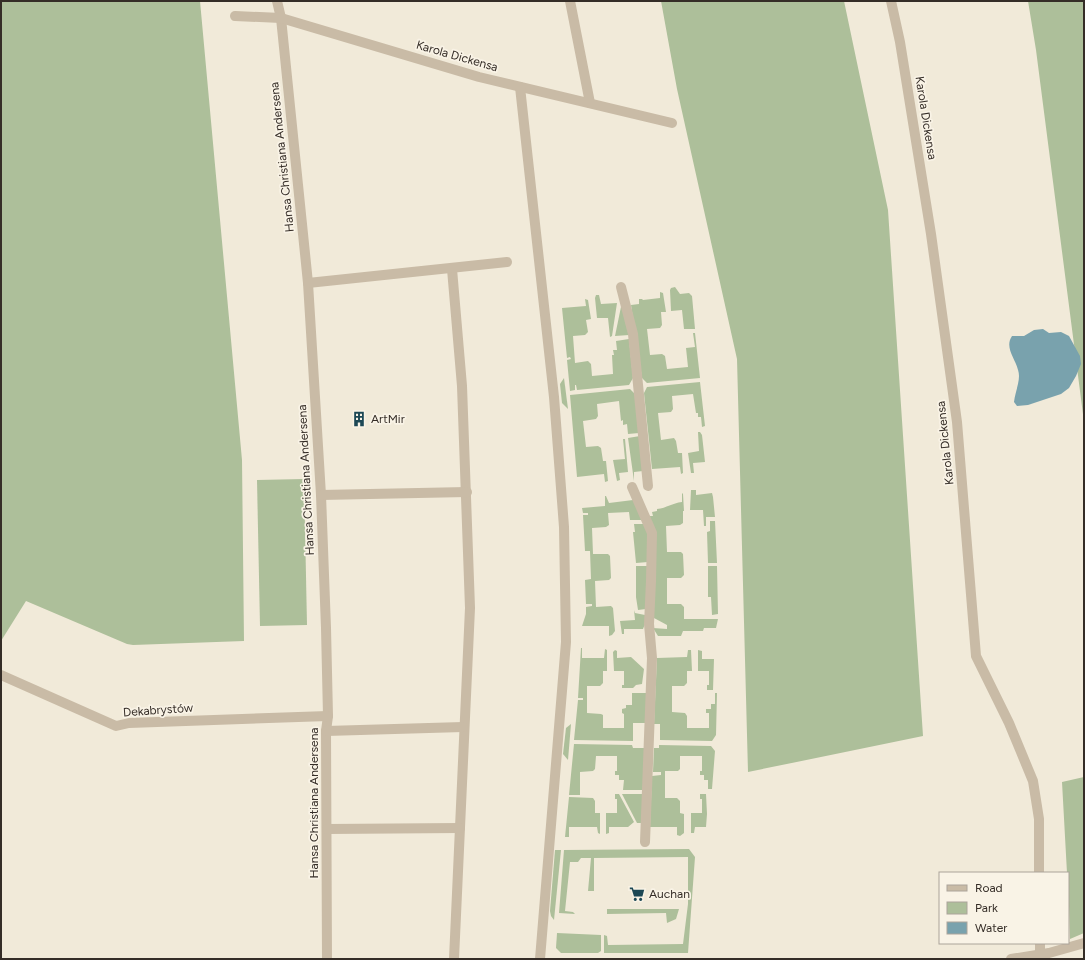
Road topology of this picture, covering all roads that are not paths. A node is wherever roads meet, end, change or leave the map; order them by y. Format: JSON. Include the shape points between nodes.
{"nodes":[{"id":1,"x":277,"y":1,"type":"edge"},
{"id":2,"x":570,"y":1,"type":"edge"},
{"id":3,"x":891,"y":1,"type":"edge"},
{"id":4,"x":235,"y":16,"type":"dead end"},
{"id":5,"x":280,"y":18,"type":"junction"},
{"id":6,"x":520,"y":87,"type":"junction"},
{"id":7,"x":590,"y":104,"type":"junction"},
{"id":8,"x":672,"y":123,"type":"dead end"},
{"id":9,"x":507,"y":262,"type":"dead end"},
{"id":10,"x":452,"y":269,"type":"junction"},
{"id":11,"x":308,"y":283,"type":"junction"},
{"id":12,"x":621,"y":287,"type":"dead end"},
{"id":13,"x":648,"y":486,"type":"dead end"},
{"id":14,"x":632,"y":487,"type":"dead end"},
{"id":15,"x":467,"y":492,"type":"junction"},
{"id":16,"x":321,"y":495,"type":"junction"},
{"id":17,"x":1,"y":675,"type":"edge"},
{"id":18,"x":328,"y":716,"type":"junction"},
{"id":19,"x":463,"y":728,"type":"junction"},
{"id":20,"x":326,"y":731,"type":"junction"},
{"id":21,"x":327,"y":828,"type":"junction"},
{"id":22,"x":460,"y":828,"type":"junction"},
{"id":23,"x":645,"y":842,"type":"dead end"},
{"id":24,"x":1039,"y":872,"type":"edge"},
{"id":25,"x":1084,"y":943,"type":"edge"},
{"id":26,"x":1040,"y":944,"type":"edge"},
{"id":27,"x":1040,"y":955,"type":"junction"},
{"id":28,"x":327,"y":959,"type":"edge"},
{"id":29,"x":454,"y":959,"type":"edge"},
{"id":30,"x":540,"y":959,"type":"edge"},
{"id":31,"x":1011,"y":959,"type":"edge"}],
"edges":[{"from":1,"to":5,"type":"street","name":"Hansa Christiana Andersena"},
{"from":2,"to":7,"type":"street"},
{"from":3,"to":24,"type":"street","name":"Karola Dickensa","via":[[931,234],[957,422],[976,656],[1033,781],[1039,819]]},
{"from":4,"to":5,"type":"street","name":"Karola Dickensa"},
{"from":5,"to":6,"type":"street","name":"Karola Dickensa"},
{"from":5,"to":11,"type":"street","name":"Hansa Christiana Andersena"},
{"from":6,"to":7,"type":"street","name":"Karola Dickensa"},
{"from":6,"to":30,"type":"street","via":[[554,398],[564,527],[566,642]]},
{"from":7,"to":8,"type":"street","name":"Karola Dickensa"},
{"from":9,"to":10,"type":"street"},
{"from":10,"to":11,"type":"street"},
{"from":10,"to":15,"type":"street","via":[[462,386]]},
{"from":11,"to":16,"type":"street","name":"Hansa Christiana Andersena"},
{"from":12,"to":13,"type":"street","via":[[633,334]]},
{"from":14,"to":23,"type":"street","via":[[652,533],[649,624],[652,658]]},
{"from":15,"to":16,"type":"street"},
{"from":15,"to":19,"type":"street","via":[[470,608]]},
{"from":16,"to":18,"type":"street","name":"Hansa Christiana Andersena"},
{"from":17,"to":18,"type":"street","name":"Dekabrystów","via":[[116,726],[129,723]]},
{"from":18,"to":20,"type":"street","name":"Hansa Christiana Andersena"},
{"from":19,"to":20,"type":"street"},
{"from":19,"to":22,"type":"street"},
{"from":20,"to":21,"type":"street","name":"Hansa Christiana Andersena"},
{"from":21,"to":22,"type":"street"},
{"from":21,"to":28,"type":"street","name":"Hansa Christiana Andersena"},
{"from":22,"to":29,"type":"street"},
{"from":25,"to":27,"type":"street"},
{"from":26,"to":27,"type":"street"},
{"from":27,"to":31,"type":"street"}]}
